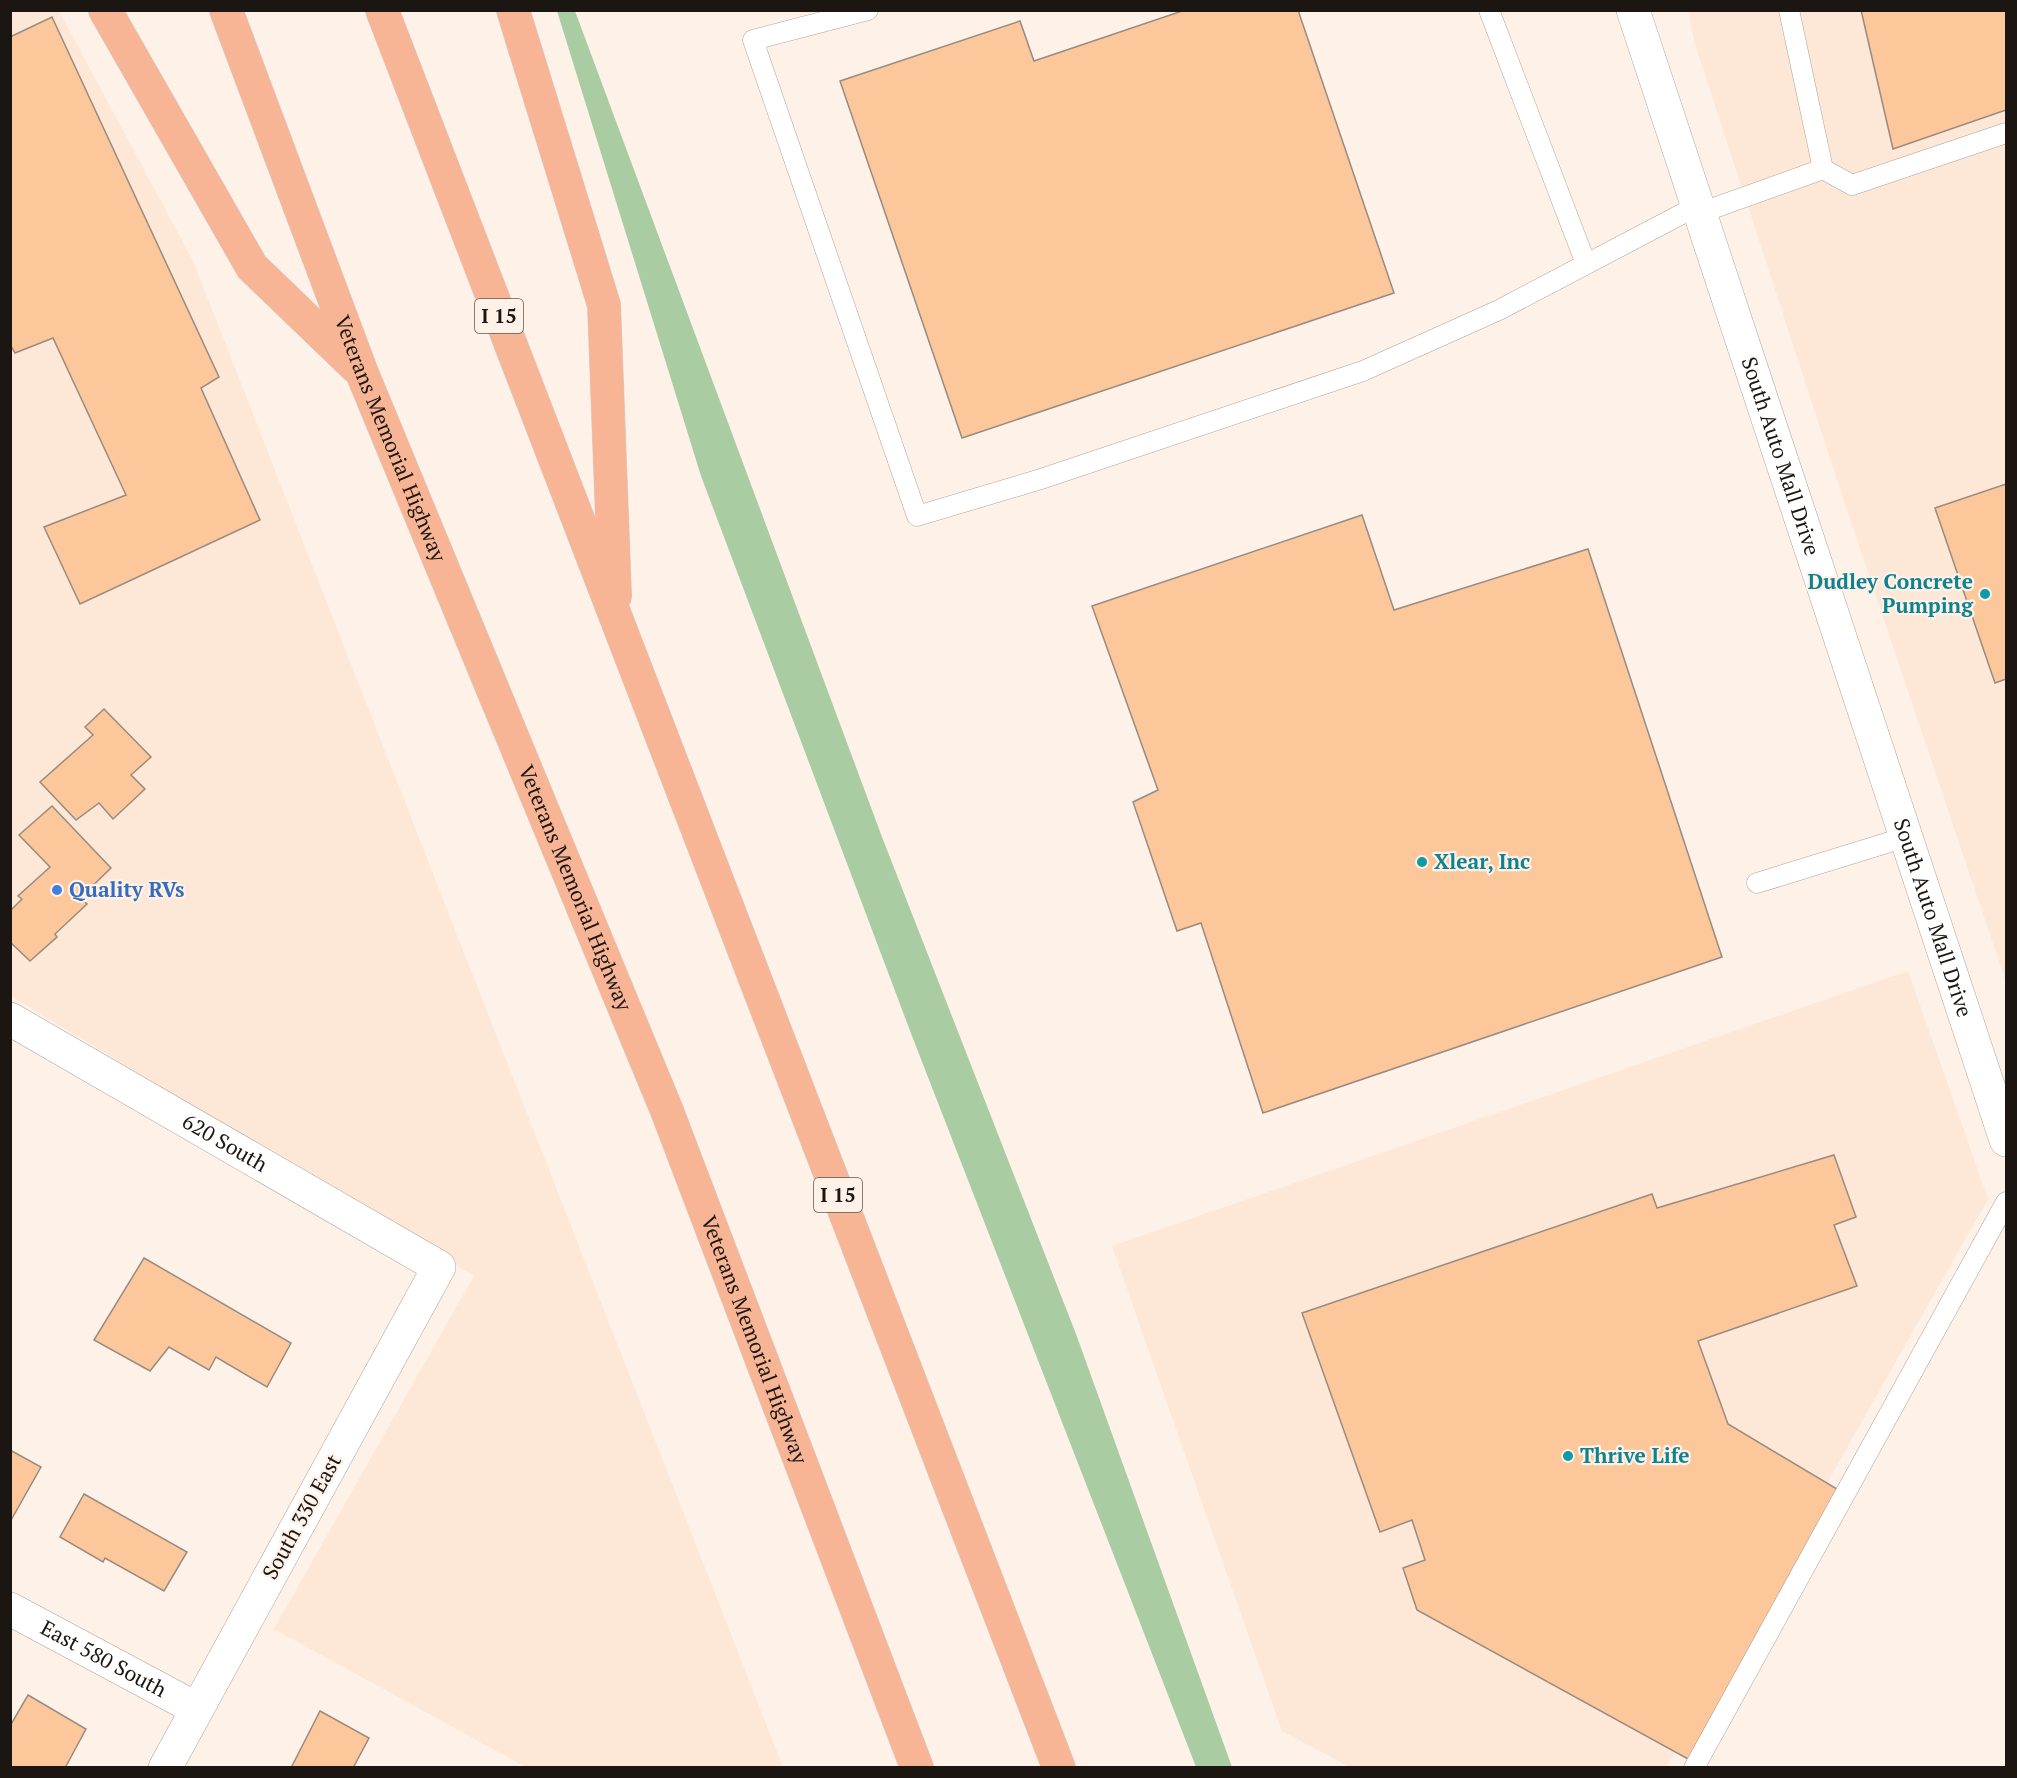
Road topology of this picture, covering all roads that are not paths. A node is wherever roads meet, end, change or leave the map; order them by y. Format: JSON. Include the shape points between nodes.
{"nodes":[{"id":1,"x":105,"y":10,"type":"edge"},
{"id":2,"x":226,"y":10,"type":"edge"},
{"id":3,"x":382,"y":10,"type":"edge"},
{"id":4,"x":513,"y":10,"type":"edge"},
{"id":5,"x":868,"y":10,"type":"edge"},
{"id":6,"x":1489,"y":10,"type":"edge"},
{"id":7,"x":1633,"y":10,"type":"edge"},
{"id":8,"x":1789,"y":10,"type":"edge"},
{"id":9,"x":2007,"y":134,"type":"edge"},
{"id":10,"x":1823,"y":169,"type":"junction"},
{"id":11,"x":1698,"y":209,"type":"junction"},
{"id":12,"x":1586,"y":264,"type":"junction"},
{"id":13,"x":362,"y":372,"type":"junction"},
{"id":14,"x":616,"y":622,"type":"junction"},
{"id":15,"x":1906,"y":837,"type":"junction"},
{"id":16,"x":1756,"y":883,"type":"dead end"},
{"id":17,"x":10,"y":1020,"type":"edge"},
{"id":18,"x":2007,"y":1140,"type":"edge"},
{"id":19,"x":2007,"y":1202,"type":"edge"},
{"id":20,"x":439,"y":1267,"type":"joint"},
{"id":21,"x":10,"y":1609,"type":"edge"},
{"id":22,"x":197,"y":1709,"type":"junction"},
{"id":23,"x":165,"y":1767,"type":"edge"},
{"id":24,"x":917,"y":1767,"type":"edge"},
{"id":25,"x":1059,"y":1767,"type":"edge"},
{"id":26,"x":1694,"y":1767,"type":"edge"}],
"edges":[{"from":1,"to":13,"type":"highway","via":[[252,267]]},
{"from":2,"to":13,"type":"highway","name":"Veterans Memorial Highway"},
{"from":3,"to":14,"type":"highway","number":"I 15"},
{"from":4,"to":14,"type":"highway","via":[[604,305]]},
{"from":5,"to":12,"type":"lane","via":[[753,40],[917,516],[1364,371],[1499,310]]},
{"from":6,"to":12,"type":"lane"},
{"from":7,"to":11,"type":"street","name":"South Auto Mall Drive"},
{"from":8,"to":10,"type":"lane"},
{"from":9,"to":10,"type":"lane","via":[[1852,185]]},
{"from":10,"to":11,"type":"lane"},
{"from":11,"to":12,"type":"lane"},
{"from":11,"to":15,"type":"street","name":"South Auto Mall Drive"},
{"from":13,"to":24,"type":"highway","name":"Veterans Memorial Highway","via":[[667,1111]]},
{"from":14,"to":25,"type":"highway","number":"I 15"},
{"from":15,"to":16,"type":"lane"},
{"from":15,"to":18,"type":"street","name":"South Auto Mall Drive"},
{"from":17,"to":20,"type":"street","name":"620 South"},
{"from":19,"to":26,"type":"lane"},
{"from":20,"to":22,"type":"street","name":"South 330 East"},
{"from":21,"to":22,"type":"street","name":"East 580 South"},
{"from":22,"to":23,"type":"street","name":"South 330 East"}]}
